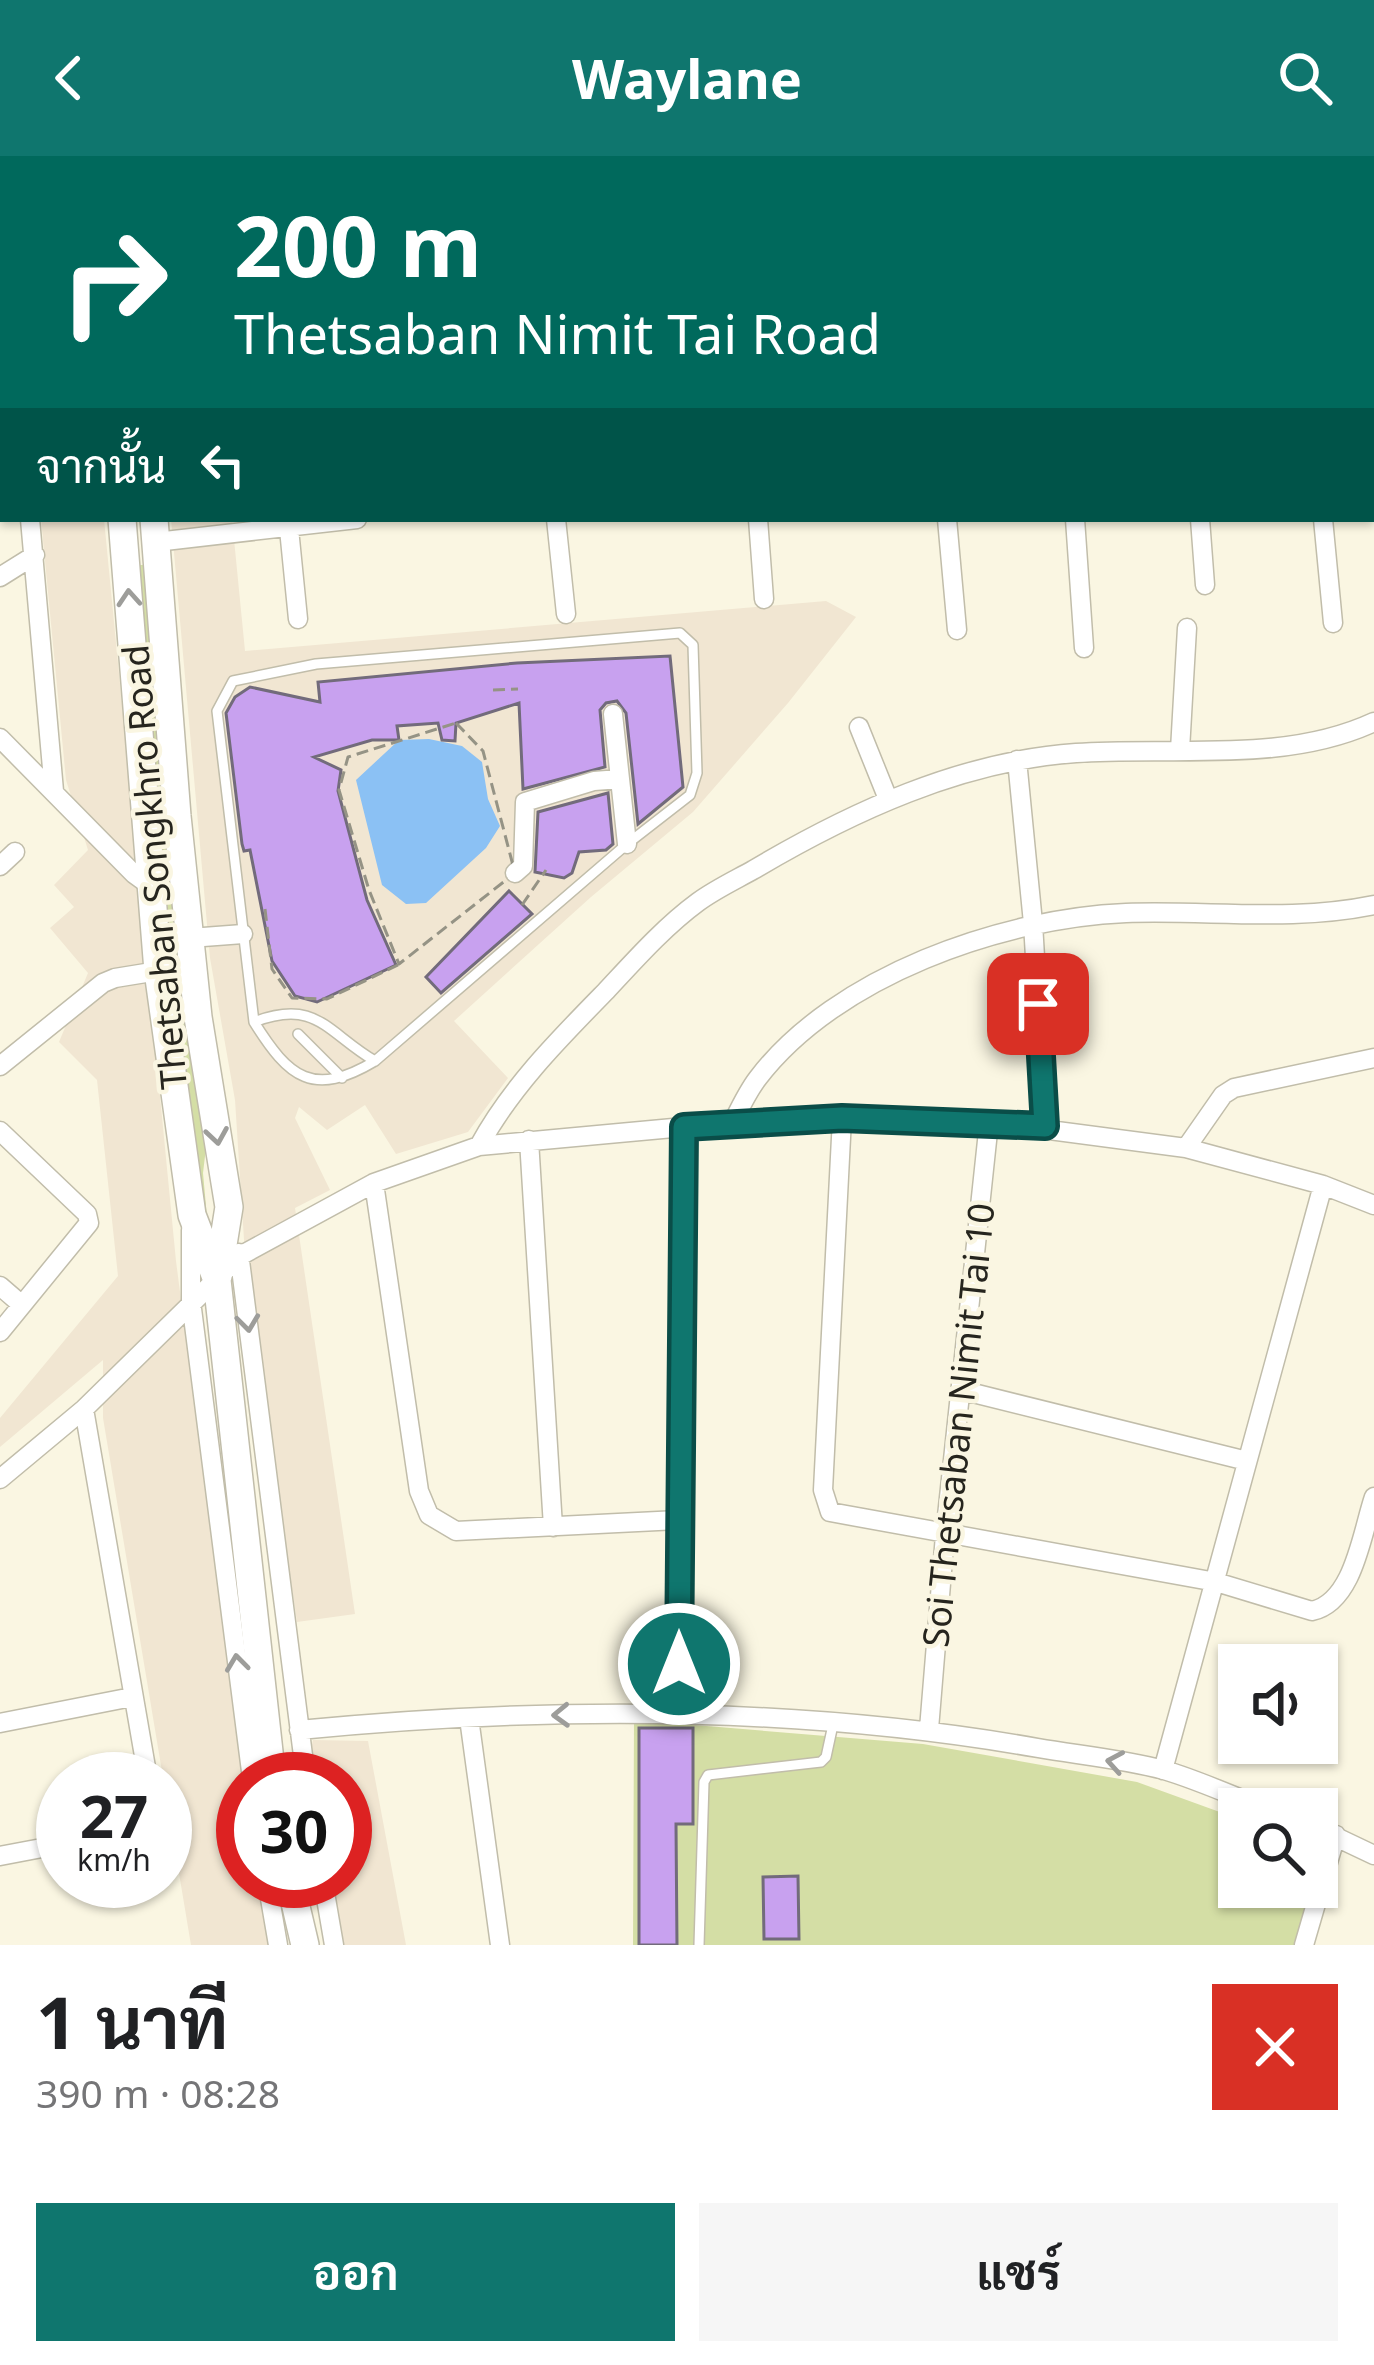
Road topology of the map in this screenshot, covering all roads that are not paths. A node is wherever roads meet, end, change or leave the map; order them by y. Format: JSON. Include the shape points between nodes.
{"nodes":[{"id":1,"x":30,"y":522,"type":"edge"},
{"id":2,"x":288,"y":522,"type":"edge"},
{"id":3,"x":556,"y":522,"type":"edge"},
{"id":4,"x":758,"y":522,"type":"edge"},
{"id":5,"x":946,"y":522,"type":"edge"},
{"id":6,"x":1075,"y":522,"type":"edge"},
{"id":7,"x":1200,"y":522,"type":"edge"},
{"id":8,"x":1323,"y":522,"type":"edge"},
{"id":9,"x":155,"y":530,"type":"edge"},
{"id":10,"x":124,"y":532,"type":"edge"},
{"id":11,"x":35,"y":555,"type":"junction"},
{"id":12,"x":0,"y":577,"type":"edge"},
{"id":13,"x":1205,"y":585,"type":"dead end"},
{"id":14,"x":764,"y":599,"type":"dead end"},
{"id":15,"x":566,"y":614,"type":"dead end"},
{"id":16,"x":298,"y":619,"type":"dead end"},
{"id":17,"x":1334,"y":623,"type":"dead end"},
{"id":18,"x":1187,"y":628,"type":"dead end"},
{"id":19,"x":957,"y":630,"type":"dead end"},
{"id":20,"x":1084,"y":648,"type":"dead end"},
{"id":21,"x":613,"y":714,"type":"dead end"},
{"id":22,"x":1374,"y":722,"type":"edge"},
{"id":23,"x":859,"y":727,"type":"dead end"},
{"id":24,"x":0,"y":738,"type":"edge"},
{"id":25,"x":1180,"y":750,"type":"junction"},
{"id":26,"x":1017,"y":760,"type":"junction"},
{"id":27,"x":620,"y":779,"type":"junction"},
{"id":28,"x":54,"y":790,"type":"junction"},
{"id":29,"x":888,"y":799,"type":"junction"},
{"id":30,"x":627,"y":844,"type":"junction"},
{"id":31,"x":514,"y":873,"type":"road end"},
{"id":32,"x":152,"y":887,"type":"junction"},
{"id":33,"x":1374,"y":905,"type":"edge"},
{"id":34,"x":1033,"y":922,"type":"junction"},
{"id":35,"x":243,"y":934,"type":"junction"},
{"id":36,"x":190,"y":938,"type":"junction"},
{"id":37,"x":158,"y":970,"type":"junction"},
{"id":38,"x":254,"y":1022,"type":"junction"},
{"id":39,"x":298,"y":1034,"type":"dead end"},
{"id":40,"x":1374,"y":1058,"type":"edge"},
{"id":41,"x":375,"y":1060,"type":"junction"},
{"id":42,"x":0,"y":1066,"type":"edge"},
{"id":43,"x":342,"y":1078,"type":"junction"},
{"id":44,"x":842,"y":1118,"type":"junction"},
{"id":45,"x":989,"y":1122,"type":"junction"},
{"id":46,"x":731,"y":1126,"type":"junction"},
{"id":47,"x":1045,"y":1126,"type":"junction"},
{"id":48,"x":684,"y":1127,"type":"junction"},
{"id":49,"x":0,"y":1131,"type":"edge"},
{"id":50,"x":529,"y":1140,"type":"junction"},
{"id":51,"x":479,"y":1146,"type":"junction"},
{"id":52,"x":1186,"y":1148,"type":"junction"},
{"id":53,"x":374,"y":1183,"type":"junction"},
{"id":54,"x":1323,"y":1185,"type":"junction"},
{"id":55,"x":1374,"y":1205,"type":"edge"},
{"id":56,"x":229,"y":1208,"type":"junction"},
{"id":57,"x":191,"y":1215,"type":"junction"},
{"id":58,"x":240,"y":1256,"type":"junction"},
{"id":59,"x":217,"y":1280,"type":"junction"},
{"id":60,"x":0,"y":1286,"type":"edge"},
{"id":61,"x":191,"y":1301,"type":"junction"},
{"id":62,"x":22,"y":1305,"type":"junction"},
{"id":63,"x":0,"y":1332,"type":"edge"},
{"id":64,"x":961,"y":1390,"type":"junction"},
{"id":65,"x":83,"y":1409,"type":"junction"},
{"id":66,"x":1247,"y":1461,"type":"junction"},
{"id":67,"x":0,"y":1479,"type":"edge"},
{"id":68,"x":1374,"y":1496,"type":"edge"},
{"id":69,"x":678,"y":1520,"type":"junction"},
{"id":70,"x":553,"y":1526,"type":"junction"},
{"id":71,"x":945,"y":1534,"type":"junction"},
{"id":72,"x":1216,"y":1582,"type":"junction"},
{"id":73,"x":132,"y":1697,"type":"junction"},
{"id":74,"x":679,"y":1712,"type":"junction"},
{"id":75,"x":470,"y":1718,"type":"junction"},
{"id":76,"x":835,"y":1720,"type":"junction"},
{"id":77,"x":0,"y":1723,"type":"edge"},
{"id":78,"x":929,"y":1729,"type":"junction"},
{"id":79,"x":299,"y":1730,"type":"junction"},
{"id":80,"x":143,"y":1752,"type":"edge"},
{"id":81,"x":249,"y":1752,"type":"edge"},
{"id":82,"x":269,"y":1752,"type":"edge"},
{"id":83,"x":303,"y":1752,"type":"edge"},
{"id":84,"x":1162,"y":1770,"type":"junction"},
{"id":85,"x":1218,"y":1791,"type":"edge"},
{"id":86,"x":1338,"y":1836,"type":"edge"},
{"id":87,"x":36,"y":1849,"type":"edge"},
{"id":88,"x":1373,"y":1854,"type":"edge"},
{"id":89,"x":0,"y":1856,"type":"edge"},
{"id":90,"x":272,"y":1908,"type":"edge"},
{"id":91,"x":296,"y":1908,"type":"edge"},
{"id":92,"x":328,"y":1908,"type":"edge"},
{"id":93,"x":1315,"y":1908,"type":"edge"},
{"id":94,"x":278,"y":1945,"type":"edge"},
{"id":95,"x":305,"y":1945,"type":"edge"},
{"id":96,"x":334,"y":1945,"type":"edge"},
{"id":97,"x":500,"y":1945,"type":"edge"},
{"id":98,"x":699,"y":1945,"type":"edge"},
{"id":99,"x":1304,"y":1945,"type":"edge"}],
"edges":[{"from":1,"to":11,"type":"street"},
{"from":2,"to":9,"type":"street"},
{"from":2,"to":16,"type":"street"},
{"from":3,"to":15,"type":"street"},
{"from":4,"to":14,"type":"street"},
{"from":5,"to":19,"type":"street"},
{"from":6,"to":20,"type":"street"},
{"from":7,"to":13,"type":"street"},
{"from":8,"to":17,"type":"street"},
{"from":9,"to":10,"type":"street"},
{"from":9,"to":36,"type":"street","name":"Thetsaban Songkhro Road"},
{"from":32,"to":10,"type":"street","name":"Thetsaban Songkhro Road","one_way":true},
{"from":11,"to":12,"type":"street"},
{"from":11,"to":28,"type":"street"},
{"from":18,"to":25,"type":"street"},
{"from":21,"to":27,"type":"street"},
{"from":22,"to":25,"type":"street","via":[[1296,744]]},
{"from":23,"to":29,"type":"street"},
{"from":24,"to":28,"type":"street"},
{"from":25,"to":26,"type":"street"},
{"from":26,"to":29,"type":"street"},
{"from":26,"to":34,"type":"street"},
{"from":27,"to":30,"type":"street"},
{"from":27,"to":31,"type":"street","via":[[525,802],[523,866]]},
{"from":28,"to":32,"type":"street"},
{"from":29,"to":51,"type":"street","via":[[698,902],[546,1053]]},
{"from":30,"to":35,"type":"lane","via":[[690,794],[697,773],[693,645],[680,633],[244,676],[226,689],[217,711]]},
{"from":30,"to":41,"type":"lane"},
{"from":32,"to":37,"type":"street","name":"Thetsaban Songkhro Road"},
{"from":33,"to":34,"type":"street","via":[[1288,916],[1123,913]]},
{"from":34,"to":46,"type":"street","via":[[872,984],[812,1025],[758,1077]]},
{"from":34,"to":47,"type":"street"},
{"from":35,"to":36,"type":"street"},
{"from":35,"to":38,"type":"lane"},
{"from":36,"to":56,"type":"street","name":"Thetsaban Songkhro Road","one_way":true},
{"from":37,"to":42,"type":"street","via":[[103,983]]},
{"from":37,"to":57,"type":"street","name":"Thetsaban Songkhro Road"},
{"from":38,"to":41,"type":"lane","via":[[308,1014]]},
{"from":38,"to":43,"type":"lane","via":[[290,1070],[318,1082]]},
{"from":39,"to":43,"type":"lane"},
{"from":40,"to":52,"type":"street","via":[[1234,1088]]},
{"from":41,"to":43,"type":"lane"},
{"from":44,"to":45,"type":"street"},
{"from":44,"to":46,"type":"street"},
{"from":44,"to":71,"type":"street","via":[[824,1500],[837,1515]]},
{"from":45,"to":47,"type":"street"},
{"from":45,"to":64,"type":"street","name":"Soi Thetsaban Nimit Tai 10"},
{"from":46,"to":48,"type":"street"},
{"from":47,"to":52,"type":"street"},
{"from":48,"to":50,"type":"street"},
{"from":48,"to":69,"type":"street"},
{"from":49,"to":62,"type":"street","via":[[89,1219]]},
{"from":50,"to":51,"type":"street"},
{"from":50,"to":70,"type":"street"},
{"from":51,"to":53,"type":"street"},
{"from":52,"to":54,"type":"street"},
{"from":53,"to":58,"type":"street"},
{"from":53,"to":70,"type":"street","via":[[429,1515],[456,1531]]},
{"from":54,"to":55,"type":"street"},
{"from":54,"to":66,"type":"street"},
{"from":56,"to":58,"type":"street","name":"Thetsaban Songkhro Road"},
{"from":56,"to":59,"type":"street","name":"Thetsaban Songkhro Road"},
{"from":57,"to":59,"type":"street","name":"Thetsaban Songkhro Road"},
{"from":57,"to":61,"type":"street","name":"Thetsaban Songkhro Road"},
{"from":58,"to":59,"type":"street"},
{"from":58,"to":79,"type":"street","name":"Thetsaban Songkhro Road","one_way":true},
{"from":59,"to":61,"type":"street"},
{"from":59,"to":82,"type":"street","name":"Thetsaban Songkhro Road"},
{"from":60,"to":62,"type":"street"},
{"from":61,"to":65,"type":"street"},
{"from":81,"to":61,"type":"street","name":"Thetsaban Songkhro Road","one_way":true},
{"from":62,"to":63,"type":"street"},
{"from":64,"to":66,"type":"street"},
{"from":64,"to":71,"type":"street","name":"Soi Thetsaban Nimit Tai 10"},
{"from":65,"to":67,"type":"street"},
{"from":65,"to":73,"type":"street"},
{"from":66,"to":72,"type":"street"},
{"from":68,"to":72,"type":"street","via":[[1343,1590],[1320,1610]]},
{"from":69,"to":70,"type":"street"},
{"from":69,"to":74,"type":"street"},
{"from":71,"to":72,"type":"street"},
{"from":71,"to":78,"type":"street","name":"Soi Thetsaban Nimit Tai 10"},
{"from":72,"to":84,"type":"street"},
{"from":73,"to":77,"type":"street"},
{"from":73,"to":80,"type":"street"},
{"from":74,"to":75,"type":"street","one_way":true},
{"from":74,"to":76,"type":"street"},
{"from":75,"to":79,"type":"street"},
{"from":75,"to":97,"type":"street"},
{"from":76,"to":78,"type":"street"},
{"from":76,"to":98,"type":"lane","via":[[821,1762],[708,1775]]},
{"from":84,"to":78,"type":"street","one_way":true},
{"from":79,"to":83,"type":"street","name":"Thetsaban Songkhro Road"},
{"from":84,"to":85,"type":"street"},
{"from":86,"to":88,"type":"street"},
{"from":87,"to":89,"type":"street"},
{"from":90,"to":94,"type":"street"},
{"from":91,"to":95,"type":"street"},
{"from":92,"to":96,"type":"street"},
{"from":93,"to":99,"type":"street"}]}
